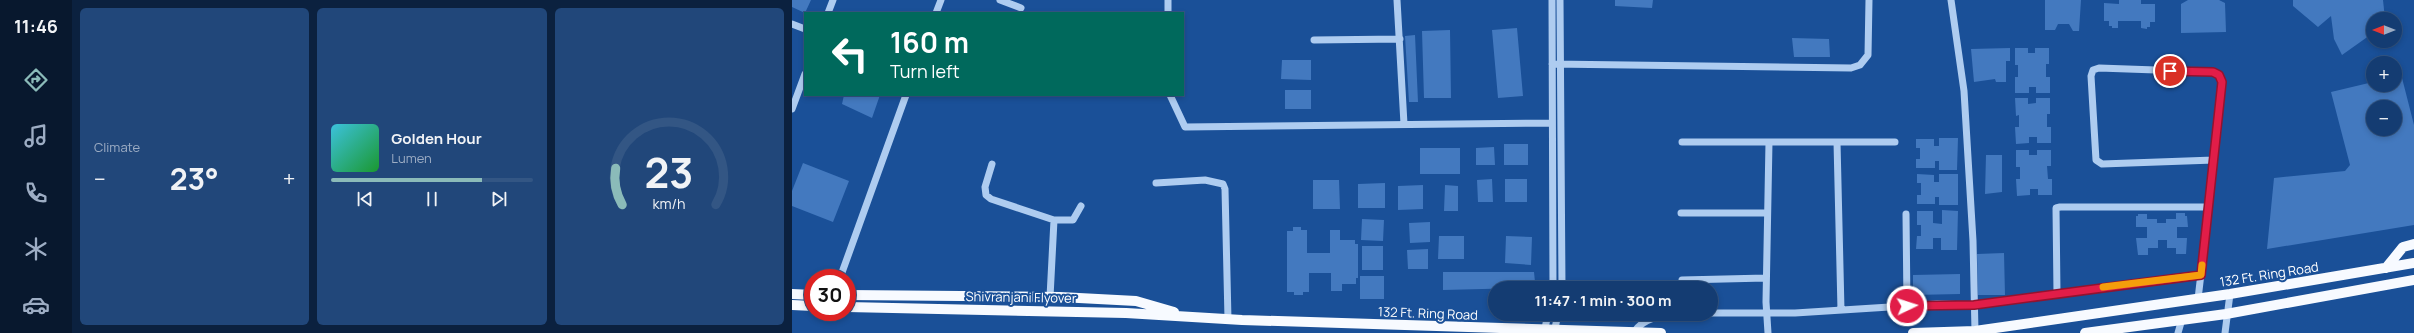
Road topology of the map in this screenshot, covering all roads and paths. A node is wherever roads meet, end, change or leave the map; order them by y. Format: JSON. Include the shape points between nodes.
{"nodes":[{"id":1,"x":832,"y":0,"type":"edge"},
{"id":2,"x":941,"y":0,"type":"edge"},
{"id":3,"x":1000,"y":0,"type":"edge"},
{"id":4,"x":1168,"y":0,"type":"edge"},
{"id":5,"x":1397,"y":0,"type":"edge"},
{"id":6,"x":1552,"y":0,"type":"edge"},
{"id":7,"x":1560,"y":0,"type":"edge"},
{"id":8,"x":1869,"y":0,"type":"edge"},
{"id":9,"x":1951,"y":0,"type":"edge"},
{"id":10,"x":1021,"y":8,"type":"dead end"},
{"id":11,"x":828,"y":12,"type":"edge"},
{"id":12,"x":936,"y":12,"type":"edge"},
{"id":13,"x":1168,"y":12,"type":"edge"},
{"id":14,"x":792,"y":24,"type":"edge"},
{"id":15,"x":804,"y":29,"type":"edge"},
{"id":16,"x":1400,"y":39,"type":"junction"},
{"id":17,"x":1314,"y":40,"type":"dead end"},
{"id":18,"x":1552,"y":64,"type":"junction"},
{"id":19,"x":1561,"y":64,"type":"junction"},
{"id":20,"x":804,"y":77,"type":"edge"},
{"id":21,"x":906,"y":96,"type":"edge"},
{"id":22,"x":1170,"y":96,"type":"edge"},
{"id":23,"x":792,"y":108,"type":"edge"},
{"id":24,"x":1552,"y":123,"type":"junction"},
{"id":25,"x":1404,"y":124,"type":"junction"},
{"id":26,"x":1682,"y":142,"type":"dead end"},
{"id":27,"x":1769,"y":142,"type":"junction"},
{"id":28,"x":1837,"y":142,"type":"junction"},
{"id":29,"x":1895,"y":142,"type":"dead end"},
{"id":30,"x":2214,"y":160,"type":"junction"},
{"id":31,"x":992,"y":164,"type":"dead end"},
{"id":32,"x":1156,"y":183,"type":"dead end"},
{"id":33,"x":1081,"y":206,"type":"dead end"},
{"id":34,"x":2208,"y":208,"type":"junction"},
{"id":35,"x":1681,"y":213,"type":"dead end"},
{"id":36,"x":1767,"y":213,"type":"junction"},
{"id":37,"x":1906,"y":214,"type":"dead end"},
{"id":38,"x":1054,"y":220,"type":"junction"},
{"id":39,"x":2414,"y":244,"type":"edge"},
{"id":40,"x":2414,"y":263,"type":"edge"},
{"id":41,"x":2386,"y":268,"type":"junction"},
{"id":42,"x":843,"y":269,"type":"edge"},
{"id":43,"x":2201,"y":275,"type":"junction"},
{"id":44,"x":1766,"y":278,"type":"junction"},
{"id":45,"x":1682,"y":280,"type":"dead end"},
{"id":46,"x":2414,"y":280,"type":"edge"},
{"id":47,"x":1553,"y":281,"type":"edge"},
{"id":48,"x":1562,"y":281,"type":"edge"},
{"id":49,"x":2402,"y":282,"type":"junction"},
{"id":50,"x":2414,"y":285,"type":"edge"},
{"id":51,"x":2057,"y":293,"type":"junction"},
{"id":52,"x":792,"y":294,"type":"edge"},
{"id":53,"x":2230,"y":294,"type":"junction"},
{"id":54,"x":804,"y":295,"type":"edge"},
{"id":55,"x":856,"y":295,"type":"edge"},
{"id":56,"x":1050,"y":297,"type":"junction"},
{"id":57,"x":2198,"y":299,"type":"junction"},
{"id":58,"x":792,"y":305,"type":"edge"},
{"id":59,"x":1974,"y":305,"type":"junction"},
{"id":60,"x":804,"y":306,"type":"edge"},
{"id":61,"x":1907,"y":306,"type":"junction"},
{"id":62,"x":856,"y":307,"type":"edge"},
{"id":63,"x":1841,"y":310,"type":"junction"},
{"id":64,"x":1718,"y":313,"type":"edge"},
{"id":65,"x":1767,"y":313,"type":"junction"},
{"id":66,"x":2226,"y":314,"type":"junction"},
{"id":67,"x":1195,"y":317,"type":"junction"},
{"id":68,"x":1228,"y":319,"type":"junction"},
{"id":69,"x":2182,"y":319,"type":"junction"},
{"id":70,"x":1548,"y":321,"type":"edge"},
{"id":71,"x":1554,"y":321,"type":"edge"},
{"id":72,"x":1645,"y":321,"type":"edge"},
{"id":73,"x":1975,"y":331,"type":"junction"},
{"id":74,"x":1549,"y":332,"type":"edge"},
{"id":75,"x":1634,"y":332,"type":"edge"},
{"id":76,"x":1661,"y":333,"type":"edge"},
{"id":77,"x":1768,"y":333,"type":"edge"},
{"id":78,"x":1914,"y":333,"type":"edge"},
{"id":79,"x":2085,"y":333,"type":"edge"},
{"id":80,"x":2178,"y":333,"type":"edge"},
{"id":81,"x":2225,"y":333,"type":"edge"}],
"edges":[{"from":1,"to":11,"type":"street"},
{"from":2,"to":12,"type":"street"},
{"from":3,"to":10,"type":"street"},
{"from":4,"to":13,"type":"street"},
{"from":5,"to":16,"type":"street"},
{"from":6,"to":18,"type":"street"},
{"from":7,"to":19,"type":"street"},
{"from":8,"to":19,"type":"street","via":[[1868,55],[1860,65],[1851,68]]},
{"from":9,"to":59,"type":"street","via":[[1964,91]]},
{"from":14,"to":15,"type":"street"},
{"from":16,"to":17,"type":"street"},
{"from":16,"to":25,"type":"street"},
{"from":18,"to":19,"type":"street"},
{"from":18,"to":24,"type":"street"},
{"from":19,"to":48,"type":"street"},
{"from":20,"to":23,"type":"street"},
{"from":21,"to":42,"type":"street"},
{"from":22,"to":25,"type":"street","via":[[1185,127]]},
{"from":24,"to":25,"type":"street"},
{"from":24,"to":47,"type":"street"},
{"from":26,"to":27,"type":"street"},
{"from":27,"to":28,"type":"street"},
{"from":27,"to":36,"type":"street"},
{"from":28,"to":29,"type":"street"},
{"from":28,"to":63,"type":"street"},
{"from":30,"to":30,"type":"street","via":[[2222,82],[2219,75],[2213,72],[2098,68],[2094,70],[2091,76],[2096,160],[2102,164]]},
{"from":30,"to":34,"type":"street"},
{"from":31,"to":38,"type":"street","via":[[985,187],[986,194],[991,199]]},
{"from":32,"to":68,"type":"street","via":[[1205,180],[1222,184],[1225,189]]},
{"from":33,"to":38,"type":"street","via":[[1074,220]]},
{"from":34,"to":43,"type":"street"},
{"from":34,"to":51,"type":"street","via":[[2056,208]]},
{"from":35,"to":36,"type":"street"},
{"from":36,"to":44,"type":"street"},
{"from":37,"to":61,"type":"street"},
{"from":38,"to":56,"type":"street"},
{"from":39,"to":41,"type":"main road","via":[[2403,247]]},
{"from":40,"to":41,"type":"main road","name":"132 Ft. Ring Road"},
{"from":41,"to":53,"type":"main road","name":"132 Ft. Ring Road"},
{"from":43,"to":51,"type":"street"},
{"from":43,"to":57,"type":"street"},
{"from":44,"to":45,"type":"street"},
{"from":44,"to":65,"type":"street"},
{"from":46,"to":49,"type":"main road"},
{"from":49,"to":50,"type":"main road"},
{"from":49,"to":66,"type":"main road"},
{"from":51,"to":59,"type":"street"},
{"from":52,"to":54,"type":"main road"},
{"from":53,"to":57,"type":"main road","name":"132 Ft. Ring Road"},
{"from":53,"to":66,"type":"street"},
{"from":55,"to":56,"type":"main road"},
{"from":56,"to":67,"type":"main road","via":[[1136,301]]},
{"from":57,"to":73,"type":"main road","name":"132 Ft. Ring Road"},
{"from":58,"to":60,"type":"main road"},
{"from":59,"to":61,"type":"street"},
{"from":59,"to":73,"type":"street"},
{"from":61,"to":63,"type":"street"},
{"from":62,"to":67,"type":"main road","name":"Shivranjani Flyover","via":[[1126,313]]},
{"from":63,"to":65,"type":"street"},
{"from":64,"to":65,"type":"street"},
{"from":65,"to":77,"type":"street"},
{"from":66,"to":69,"type":"main road"},
{"from":66,"to":81,"type":"street"},
{"from":67,"to":68,"type":"main road","name":"132 Ft. Ring Road"},
{"from":68,"to":74,"type":"main road","name":"132 Ft. Ring Road"},
{"from":69,"to":79,"type":"main road"},
{"from":69,"to":80,"type":"street"},
{"from":70,"to":74,"type":"street"},
{"from":71,"to":74,"type":"street"},
{"from":72,"to":75,"type":"street","via":[[1640,323]]},
{"from":73,"to":78,"type":"main road","name":"132 Ft. Ring Road"},
{"from":74,"to":75,"type":"main road","name":"132 Ft. Ring Road"},
{"from":75,"to":76,"type":"main road","name":"132 Ft. Ring Road"}]}
